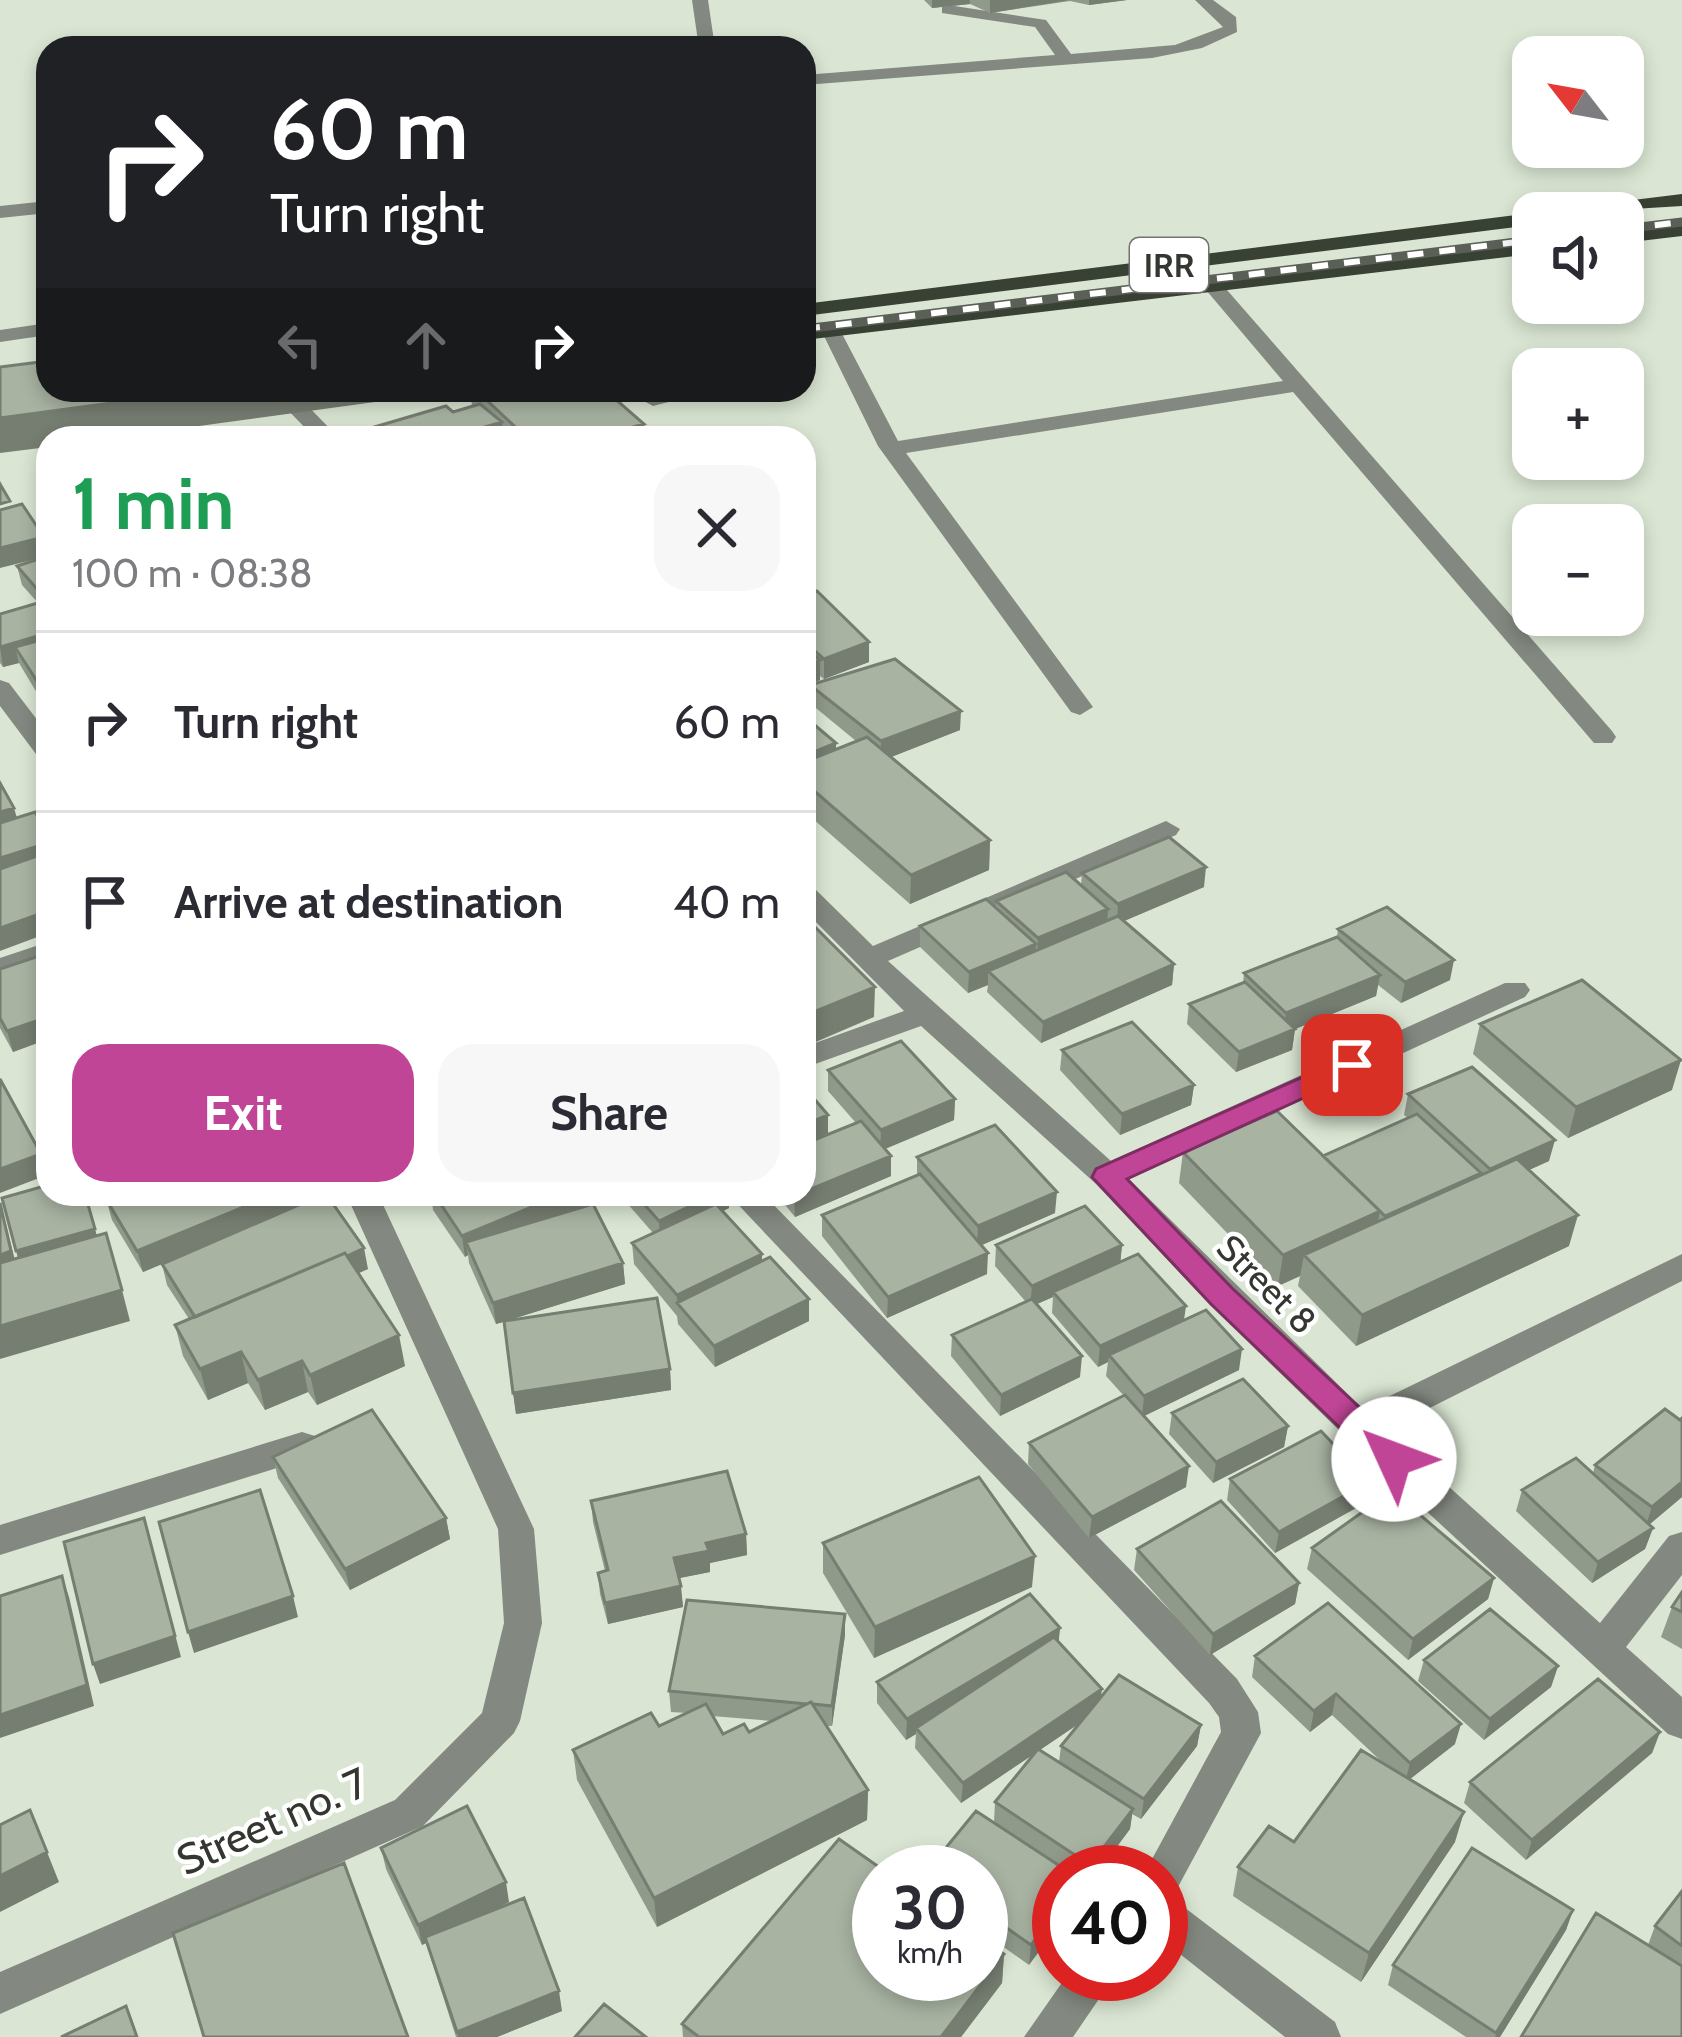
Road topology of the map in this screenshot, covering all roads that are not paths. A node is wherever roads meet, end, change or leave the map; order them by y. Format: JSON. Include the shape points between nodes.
{"nodes":[{"id":1,"x":700,"y":0,"type":"edge"},
{"id":2,"x":1204,"y":0,"type":"edge"},
{"id":3,"x":948,"y":10,"type":"dead end"},
{"id":4,"x":704,"y":36,"type":"edge"},
{"id":5,"x":1066,"y":58,"type":"junction"},
{"id":6,"x":816,"y":79,"type":"edge"},
{"id":7,"x":1682,"y":200,"type":"edge"},
{"id":8,"x":1644,"y":205,"type":"edge"},
{"id":9,"x":36,"y":208,"type":"edge"},
{"id":10,"x":0,"y":212,"type":"edge"},
{"id":11,"x":1512,"y":221,"type":"edge"},
{"id":12,"x":1682,"y":230,"type":"edge"},
{"id":13,"x":1644,"y":235,"type":"edge"},
{"id":14,"x":1512,"y":251,"type":"edge"},
{"id":15,"x":1214,"y":286,"type":"junction"},
{"id":16,"x":816,"y":308,"type":"edge"},
{"id":17,"x":36,"y":331,"type":"edge"},
{"id":18,"x":832,"y":332,"type":"junction"},
{"id":19,"x":816,"y":333,"type":"edge"},
{"id":20,"x":0,"y":336,"type":"edge"},
{"id":21,"x":1302,"y":384,"type":"junction"},
{"id":22,"x":303,"y":402,"type":"edge"},
{"id":23,"x":281,"y":405,"type":"joint"},
{"id":24,"x":311,"y":426,"type":"edge"},
{"id":25,"x":892,"y":449,"type":"junction"},
{"id":26,"x":0,"y":688,"type":"edge"},
{"id":27,"x":1080,"y":707,"type":"dead end"},
{"id":28,"x":36,"y":736,"type":"edge"},
{"id":29,"x":1603,"y":737,"type":"dead end"},
{"id":30,"x":1166,"y":829,"type":"dead end"},
{"id":31,"x":816,"y":905,"type":"edge"},
{"id":32,"x":36,"y":956,"type":"edge"},
{"id":33,"x":872,"y":957,"type":"junction"},
{"id":34,"x":0,"y":969,"type":"edge"},
{"id":35,"x":1515,"y":990,"type":"dead end"},
{"id":36,"x":925,"y":1014,"type":"junction"},
{"id":37,"x":816,"y":1054,"type":"edge"},
{"id":38,"x":1107,"y":1177,"type":"junction"},
{"id":39,"x":368,"y":1206,"type":"edge"},
{"id":40,"x":756,"y":1206,"type":"edge"},
{"id":41,"x":1682,"y":1266,"type":"edge"},
{"id":42,"x":1359,"y":1427,"type":"junction"},
{"id":43,"x":302,"y":1446,"type":"edge"},
{"id":44,"x":0,"y":1540,"type":"edge"},
{"id":45,"x":1682,"y":1547,"type":"edge"},
{"id":46,"x":1601,"y":1648,"type":"junction"},
{"id":47,"x":1682,"y":1722,"type":"edge"},
{"id":48,"x":1181,"y":1845,"type":"edge"},
{"id":49,"x":1188,"y":1934,"type":"edge"},
{"id":50,"x":0,"y":1993,"type":"edge"},
{"id":51,"x":1073,"y":2001,"type":"edge"},
{"id":52,"x":1046,"y":2037,"type":"edge"},
{"id":53,"x":1319,"y":2037,"type":"edge"}],
"edges":[{"from":1,"to":4,"type":"street"},
{"from":2,"to":5,"type":"street","via":[[1232,25],[1219,38]]},
{"from":3,"to":5,"type":"street","via":[[1040,23]]},
{"from":5,"to":6,"type":"street"},
{"from":7,"to":8,"type":"main road"},
{"from":9,"to":10,"type":"street"},
{"from":11,"to":16,"type":"main road","number":"IRR"},
{"from":12,"to":13,"type":"main road"},
{"from":14,"to":15,"type":"main road","number":"IRR"},
{"from":15,"to":18,"type":"main road","number":"IRR"},
{"from":15,"to":21,"type":"street"},
{"from":17,"to":20,"type":"street"},
{"from":18,"to":19,"type":"main road","number":"IRR"},
{"from":18,"to":25,"type":"street"},
{"from":21,"to":25,"type":"street"},
{"from":21,"to":29,"type":"street"},
{"from":22,"to":23,"type":"main road"},
{"from":23,"to":24,"type":"street"},
{"from":25,"to":27,"type":"street"},
{"from":26,"to":28,"type":"street"},
{"from":30,"to":33,"type":"street"},
{"from":31,"to":33,"type":"street","name":"Street 8"},
{"from":32,"to":34,"type":"street"},
{"from":33,"to":36,"type":"street","name":"Street 8"},
{"from":35,"to":38,"type":"street"},
{"from":36,"to":37,"type":"street"},
{"from":36,"to":38,"type":"street","name":"Street 8"},
{"from":38,"to":42,"type":"street","name":"Street 8"},
{"from":39,"to":50,"type":"street","name":"Street no. 7","via":[[516,1528],[523,1623],[500,1721],[409,1813]]},
{"from":40,"to":48,"type":"street","via":[[1238,1712],[1240,1733]]},
{"from":41,"to":42,"type":"street"},
{"from":42,"to":46,"type":"street","name":"Street 8"},
{"from":43,"to":44,"type":"street"},
{"from":45,"to":46,"type":"street"},
{"from":46,"to":47,"type":"street","name":"Street 8"},
{"from":49,"to":53,"type":"street"},
{"from":51,"to":52,"type":"street"}]}
